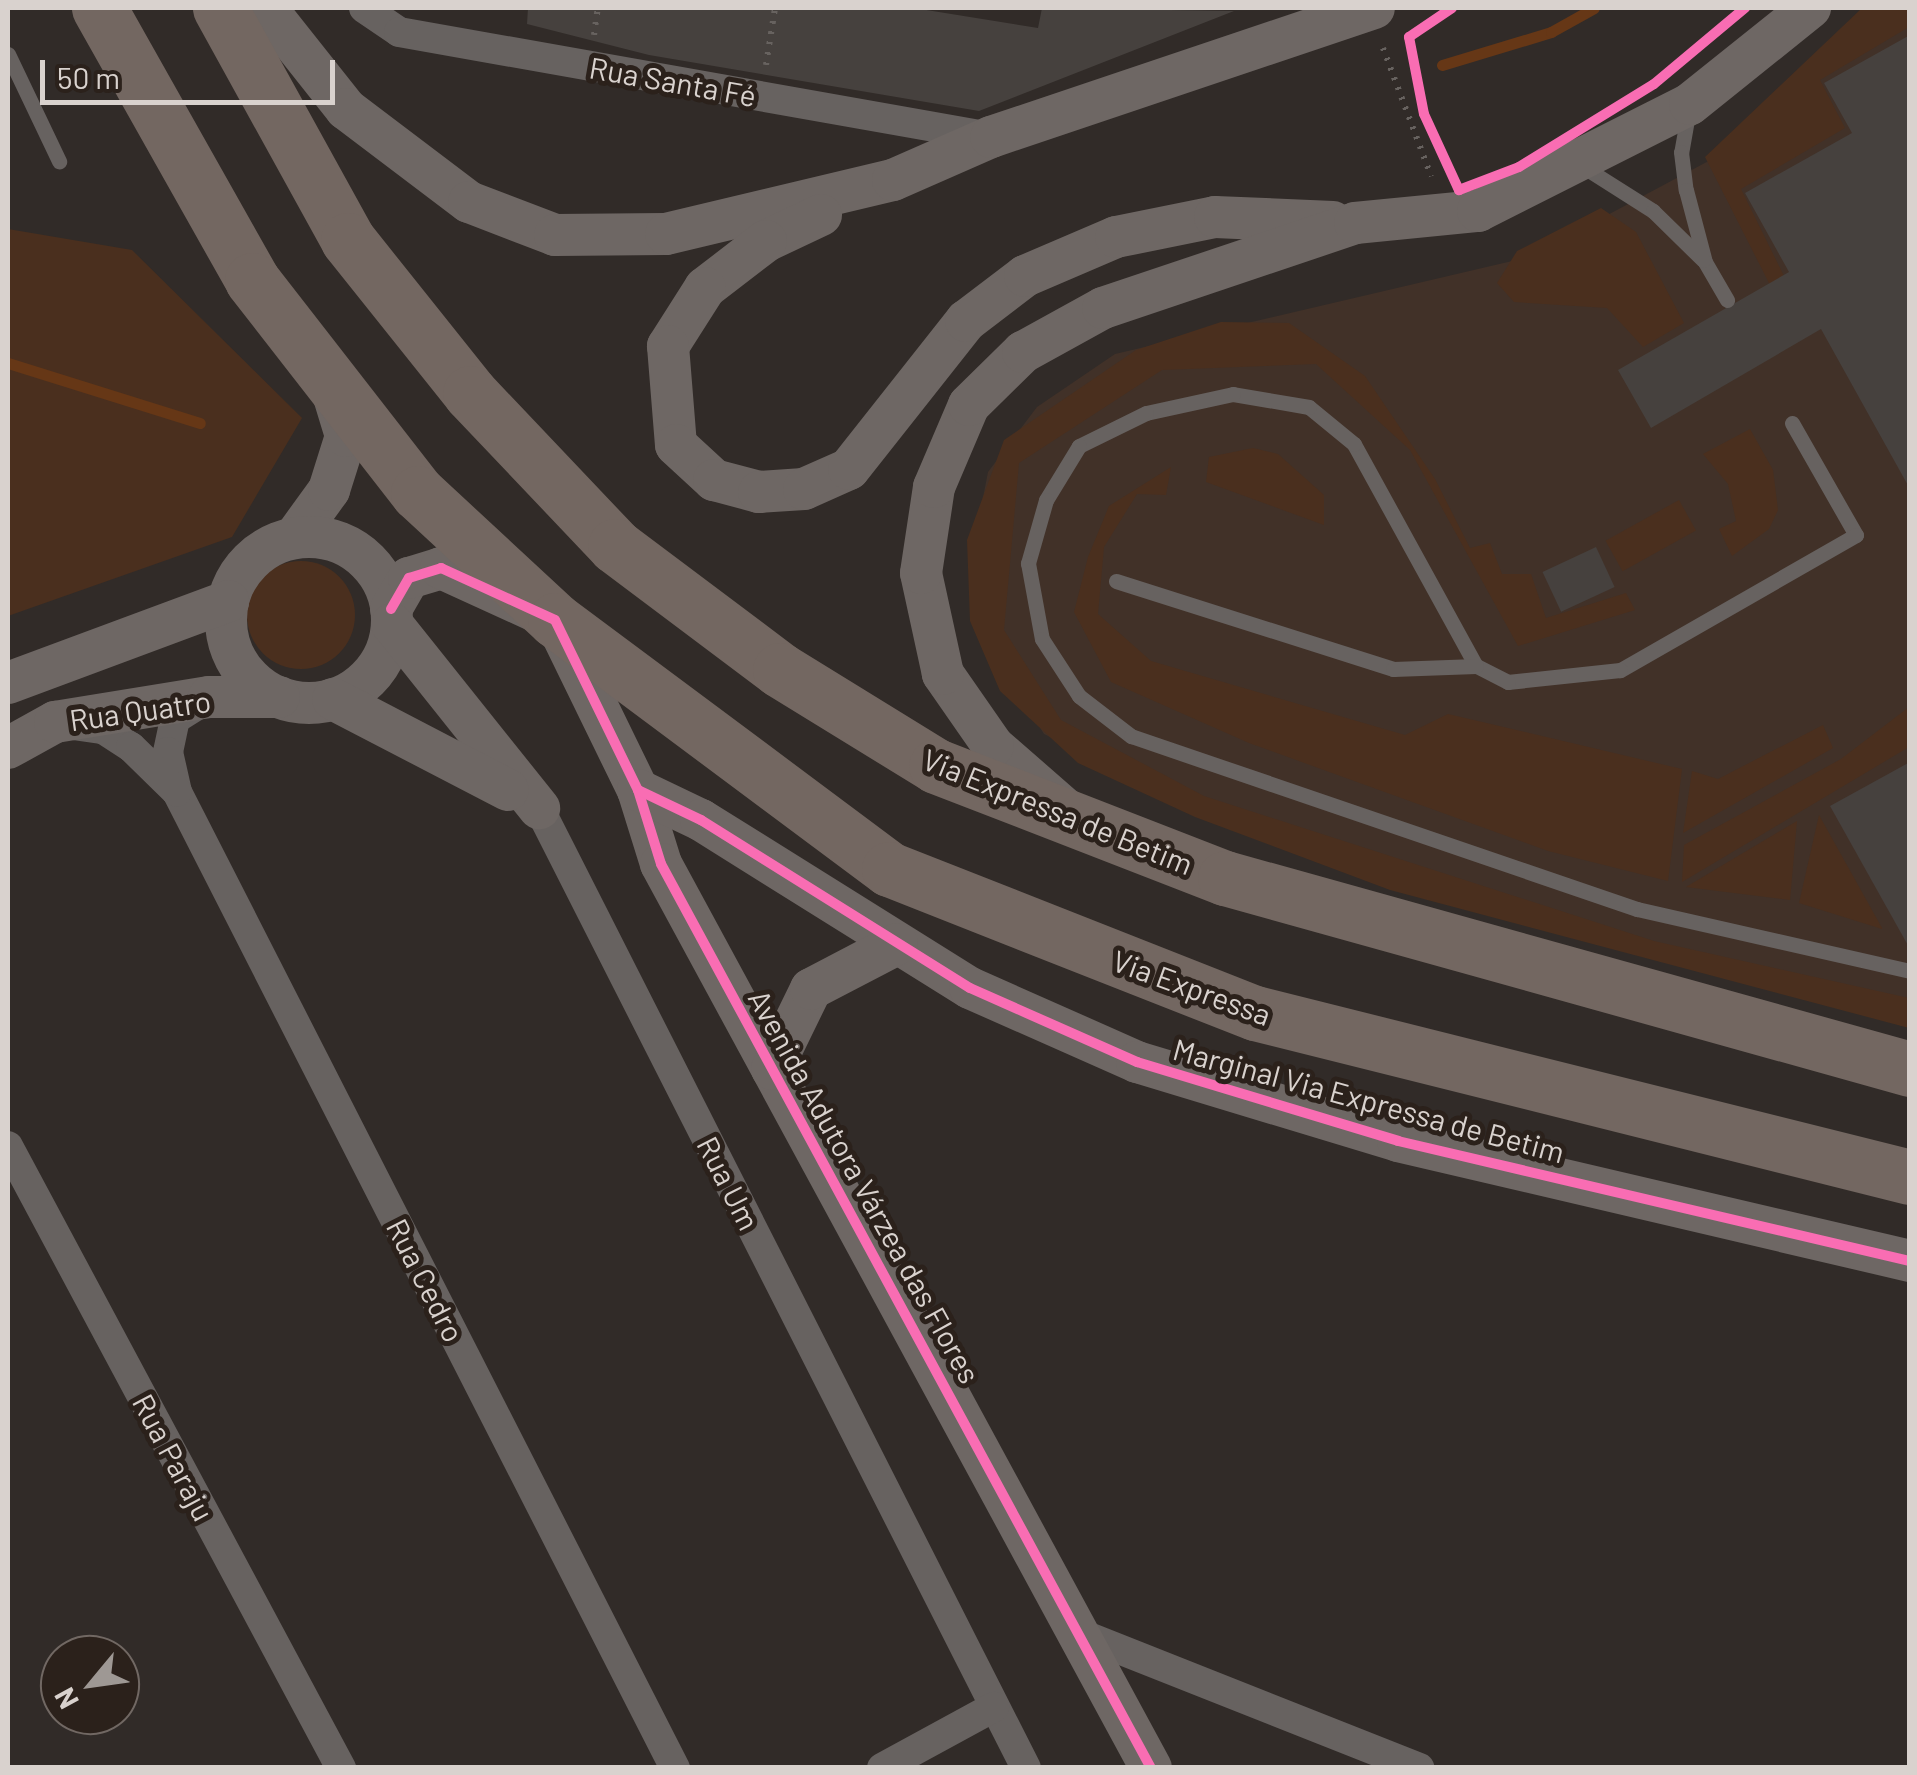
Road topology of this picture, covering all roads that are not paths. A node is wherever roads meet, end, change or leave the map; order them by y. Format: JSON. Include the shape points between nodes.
{"nodes":[{"id":1,"x":99,"y":8,"type":"edge"},
{"id":2,"x":220,"y":8,"type":"edge"},
{"id":3,"x":266,"y":8,"type":"edge"},
{"id":4,"x":364,"y":8,"type":"edge"},
{"id":5,"x":1810,"y":8,"type":"edge"},
{"id":6,"x":1380,"y":22,"type":"edge"},
{"id":7,"x":8,"y":54,"type":"edge"},
{"id":8,"x":1690,"y":104,"type":"junction"},
{"id":9,"x":990,"y":137,"type":"junction"},
{"id":10,"x":59,"y":161,"type":"dead end"},
{"id":11,"x":1574,"y":161,"type":"junction"},
{"id":12,"x":893,"y":180,"type":"junction"},
{"id":13,"x":1355,"y":223,"type":"junction"},
{"id":14,"x":1706,"y":262,"type":"junction"},
{"id":15,"x":1727,"y":300,"type":"dead end"},
{"id":16,"x":331,"y":386,"type":"junction"},
{"id":17,"x":1792,"y":422,"type":"dead end"},
{"id":18,"x":295,"y":537,"type":"junction"},
{"id":19,"x":1116,"y":580,"type":"dead end"},
{"id":20,"x":228,"y":601,"type":"junction"},
{"id":21,"x":392,"y":616,"type":"junction"},
{"id":22,"x":555,"y":620,"type":"junction"},
{"id":23,"x":1476,"y":666,"type":"junction"},
{"id":24,"x":8,"y":683,"type":"edge"},
{"id":25,"x":209,"y":698,"type":"junction"},
{"id":26,"x":280,"y":698,"type":"junction"},
{"id":27,"x":333,"y":699,"type":"junction"},
{"id":28,"x":55,"y":722,"type":"junction"},
{"id":29,"x":8,"y":748,"type":"edge"},
{"id":30,"x":638,"y":790,"type":"junction"},
{"id":31,"x":176,"y":792,"type":"junction"},
{"id":32,"x":539,"y":808,"type":"junction"},
{"id":33,"x":1091,"y":831,"type":"junction"},
{"id":34,"x":897,"y":944,"type":"junction"},
{"id":35,"x":1910,"y":972,"type":"edge"},
{"id":36,"x":772,"y":1069,"type":"junction"},
{"id":37,"x":1910,"y":1069,"type":"edge"},
{"id":38,"x":8,"y":1146,"type":"edge"},
{"id":39,"x":1910,"y":1177,"type":"edge"},
{"id":40,"x":1910,"y":1261,"type":"edge"},
{"id":41,"x":1081,"y":1634,"type":"junction"},
{"id":42,"x":994,"y":1706,"type":"junction"},
{"id":43,"x":340,"y":1768,"type":"edge"},
{"id":44,"x":675,"y":1768,"type":"edge"},
{"id":45,"x":882,"y":1768,"type":"edge"},
{"id":46,"x":1026,"y":1768,"type":"edge"},
{"id":47,"x":1151,"y":1768,"type":"edge"},
{"id":48,"x":1418,"y":1768,"type":"edge"}],
"edges":[{"from":1,"to":16,"type":"highway","name":"Via Expressa","via":[[252,280]]},
{"from":2,"to":33,"type":"highway","name":"Via Expressa de Betim","via":[[348,240],[470,393],[615,546],[780,670],[936,766]]},
{"from":3,"to":12,"type":"street","via":[[346,109],[468,202],[556,235],[666,234]]},
{"from":4,"to":9,"type":"street","name":"Rua Santa Fé","via":[[398,32]]},
{"from":5,"to":8,"type":"street"},
{"from":6,"to":9,"type":"street"},
{"from":7,"to":10,"type":"lane"},
{"from":8,"to":11,"type":"street"},
{"from":8,"to":14,"type":"lane","via":[[1681,152]]},
{"from":9,"to":12,"type":"street"},
{"from":11,"to":13,"type":"street","via":[[1478,211]]},
{"from":11,"to":14,"type":"lane","via":[[1652,212]]},
{"from":12,"to":13,"type":"street","via":[[766,241],[706,288],[668,346],[676,445],[714,480],[759,492],[804,489],[850,469],[966,321],[1025,276],[1116,237],[1215,217]]},
{"from":13,"to":33,"type":"street","via":[[1103,308],[1023,352],[969,405],[934,487],[921,573],[943,674],[993,746]]},
{"from":14,"to":15,"type":"lane"},
{"from":16,"to":18,"type":"street","via":[[346,436],[329,490]]},
{"from":16,"to":22,"type":"highway","name":"Via Expressa","via":[[418,493]]},
{"from":17,"to":23,"type":"lane","via":[[1856,535],[1620,670],[1508,682]]},
{"from":18,"to":20,"type":"street","via":[[251,559]]},
{"from":18,"to":21,"type":"street","via":[[322,537],[358,554],[383,584]]},
{"from":19,"to":23,"type":"lane","via":[[1393,668]]},
{"from":20,"to":24,"type":"street","name":"Rua Quatro"},
{"from":20,"to":26,"type":"street","via":[[230,648],[250,678]]},
{"from":21,"to":22,"type":"street","via":[[408,578],[441,568]]},
{"from":21,"to":27,"type":"street","via":[[374,672]]},
{"from":21,"to":32,"type":"street","name":"Rua Um"},
{"from":22,"to":30,"type":"street","name":"Avenida Adutora Várzea das Flores"},
{"from":22,"to":39,"type":"highway","name":"Via Expressa","via":[[888,869],[1255,1013]]},
{"from":23,"to":35,"type":"lane","via":[[1354,444],[1309,407],[1233,394],[1146,412],[1078,446],[1046,500],[1028,563],[1042,639],[1079,696],[1131,736],[1637,909]]},
{"from":25,"to":26,"type":"street","name":"Rua Quatro"},
{"from":25,"to":28,"type":"street","name":"Rua Quatro"},
{"from":25,"to":31,"type":"street","name":"Rua Cedro","via":[[175,719],[168,752]]},
{"from":26,"to":27,"type":"street"},
{"from":27,"to":32,"type":"street","via":[[411,732]]},
{"from":28,"to":29,"type":"street","name":"Rua Quatro"},
{"from":28,"to":31,"type":"street","name":"Rua Cedro","via":[[103,730]]},
{"from":30,"to":34,"type":"street","name":"Marginal Via Expressa de Betim","via":[[701,820]]},
{"from":30,"to":36,"type":"street","name":"Avenida Adutora Várzea das Flores","via":[[662,864]]},
{"from":31,"to":44,"type":"street","name":"Rua Cedro"},
{"from":32,"to":42,"type":"street","name":"Rua Um"},
{"from":33,"to":37,"type":"highway","name":"Via Expressa de Betim","via":[[1225,878]]},
{"from":34,"to":36,"type":"street","via":[[811,989]]},
{"from":34,"to":40,"type":"street","name":"Marginal Via Expressa de Betim","via":[[970,988],[1137,1062],[1398,1141]]},
{"from":36,"to":41,"type":"street","name":"Avenida Adutora Várzea das Flores"},
{"from":38,"to":43,"type":"street","name":"Rua Paraju"},
{"from":41,"to":47,"type":"street","name":"Avenida Adutora Várzea das Flores"},
{"from":41,"to":48,"type":"street"},
{"from":42,"to":45,"type":"street"},
{"from":42,"to":46,"type":"street","name":"Rua Um"}]}
